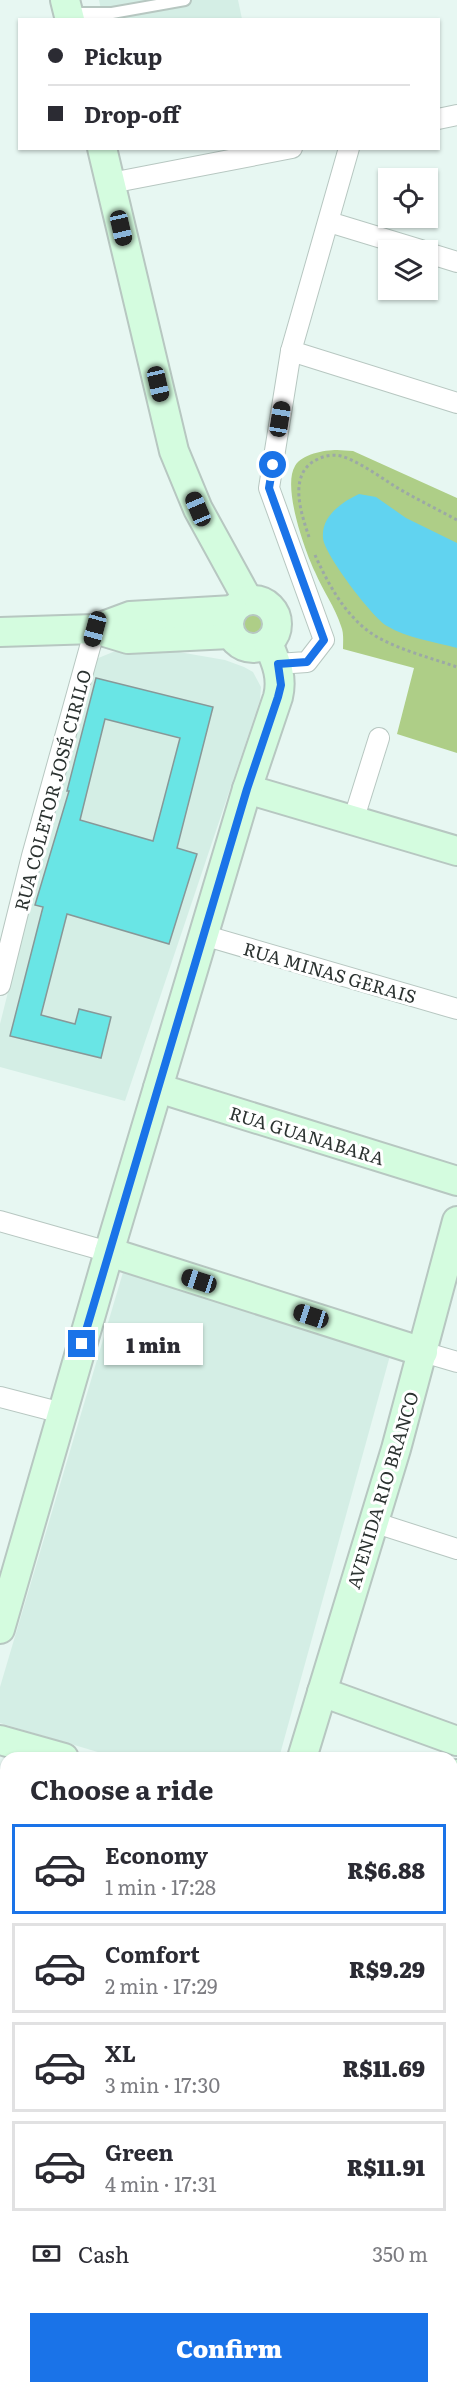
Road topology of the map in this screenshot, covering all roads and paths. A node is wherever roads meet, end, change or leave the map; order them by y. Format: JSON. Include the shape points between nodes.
{"nodes":[{"id":1,"x":185,"y":0,"type":"edge"},
{"id":2,"x":68,"y":11,"type":"edge"},
{"id":3,"x":457,"y":114,"type":"edge"},
{"id":4,"x":440,"y":118,"type":"edge"},
{"id":5,"x":103,"y":150,"type":"edge"},
{"id":6,"x":282,"y":150,"type":"edge"},
{"id":7,"x":348,"y":150,"type":"edge"},
{"id":8,"x":111,"y":183,"type":"junction"},
{"id":9,"x":329,"y":222,"type":"junction"},
{"id":10,"x":388,"y":240,"type":"edge"},
{"id":11,"x":438,"y":256,"type":"edge"},
{"id":12,"x":457,"y":262,"type":"edge"},
{"id":13,"x":291,"y":351,"type":"junction"},
{"id":14,"x":457,"y":403,"type":"edge"},
{"id":15,"x":457,"y":520,"type":"edge"},
{"id":16,"x":310,"y":540,"type":"dead end"},
{"id":17,"x":312,"y":549,"type":"dead end"},
{"id":18,"x":237,"y":615,"type":"junction"},
{"id":19,"x":95,"y":629,"type":"junction"},
{"id":20,"x":0,"y":632,"type":"edge"},
{"id":21,"x":273,"y":654,"type":"junction"},
{"id":22,"x":457,"y":667,"type":"edge"},
{"id":23,"x":379,"y":738,"type":"dead end"},
{"id":24,"x":247,"y":789,"type":"junction"},
{"id":25,"x":353,"y":821,"type":"junction"},
{"id":26,"x":457,"y":851,"type":"edge"},
{"id":27,"x":203,"y":935,"type":"junction"},
{"id":28,"x":0,"y":986,"type":"edge"},
{"id":29,"x":457,"y":1009,"type":"edge"},
{"id":30,"x":158,"y":1088,"type":"junction"},
{"id":31,"x":457,"y":1181,"type":"edge"},
{"id":32,"x":0,"y":1221,"type":"edge"},
{"id":33,"x":457,"y":1221,"type":"edge"},
{"id":34,"x":109,"y":1252,"type":"junction"},
{"id":35,"x":423,"y":1352,"type":"junction"},
{"id":36,"x":457,"y":1362,"type":"edge"},
{"id":37,"x":0,"y":1397,"type":"edge"},
{"id":38,"x":62,"y":1413,"type":"junction"},
{"id":39,"x":372,"y":1522,"type":"junction"},
{"id":40,"x":457,"y":1549,"type":"edge"},
{"id":41,"x":5,"y":1591,"type":"edge"},
{"id":42,"x":0,"y":1629,"type":"edge"},
{"id":43,"x":322,"y":1692,"type":"junction"},
{"id":44,"x":0,"y":1740,"type":"edge"},
{"id":45,"x":457,"y":1741,"type":"edge"},
{"id":46,"x":43,"y":1752,"type":"edge"},
{"id":47,"x":304,"y":1752,"type":"edge"}],
"edges":[{"from":1,"to":2,"type":"lane","via":[[112,13]]},
{"from":3,"to":4,"type":"street"},
{"from":5,"to":8,"type":"street"},
{"from":6,"to":8,"type":"street"},
{"from":7,"to":9,"type":"street"},
{"from":8,"to":18,"type":"street","via":[[174,451]]},
{"from":9,"to":10,"type":"street"},
{"from":9,"to":13,"type":"street"},
{"from":11,"to":12,"type":"street"},
{"from":13,"to":14,"type":"street"},
{"from":13,"to":21,"type":"street","via":[[269,488],[324,640],[307,662]]},
{"from":15,"to":16,"type":"path","via":[[362,465],[332,455],[308,465],[300,477],[299,498]]},
{"from":17,"to":22,"type":"path","via":[[335,593],[364,627],[378,638]]},
{"from":18,"to":19,"type":"street","via":[[130,616]]},
{"from":18,"to":21,"type":"street","via":[[238,644],[261,647]]},
{"from":18,"to":21,"type":"street","via":[[264,602],[275,614]]},
{"from":19,"to":20,"type":"street"},
{"from":19,"to":28,"type":"street","name":"RUA COLETOR JOSÉ CIRILO"},
{"from":21,"to":24,"type":"street","via":[[281,685]]},
{"from":23,"to":25,"type":"street"},
{"from":24,"to":25,"type":"street"},
{"from":24,"to":27,"type":"street"},
{"from":25,"to":26,"type":"street"},
{"from":27,"to":29,"type":"street","name":"RUA MINAS GERAIS"},
{"from":27,"to":30,"type":"street"},
{"from":30,"to":31,"type":"street","name":"RUA GUANABARA"},
{"from":30,"to":34,"type":"street"},
{"from":32,"to":34,"type":"street"},
{"from":33,"to":35,"type":"street","name":"AVENIDA RIO BRANCO"},
{"from":34,"to":35,"type":"street"},
{"from":34,"to":38,"type":"street"},
{"from":35,"to":36,"type":"street"},
{"from":35,"to":39,"type":"street","name":"AVENIDA RIO BRANCO"},
{"from":37,"to":38,"type":"street"},
{"from":38,"to":41,"type":"street"},
{"from":39,"to":40,"type":"street"},
{"from":39,"to":43,"type":"street","name":"AVENIDA RIO BRANCO"},
{"from":41,"to":42,"type":"street"},
{"from":43,"to":45,"type":"street"},
{"from":43,"to":47,"type":"street","name":"AVENIDA RIO BRANCO"},
{"from":44,"to":46,"type":"street"}]}
